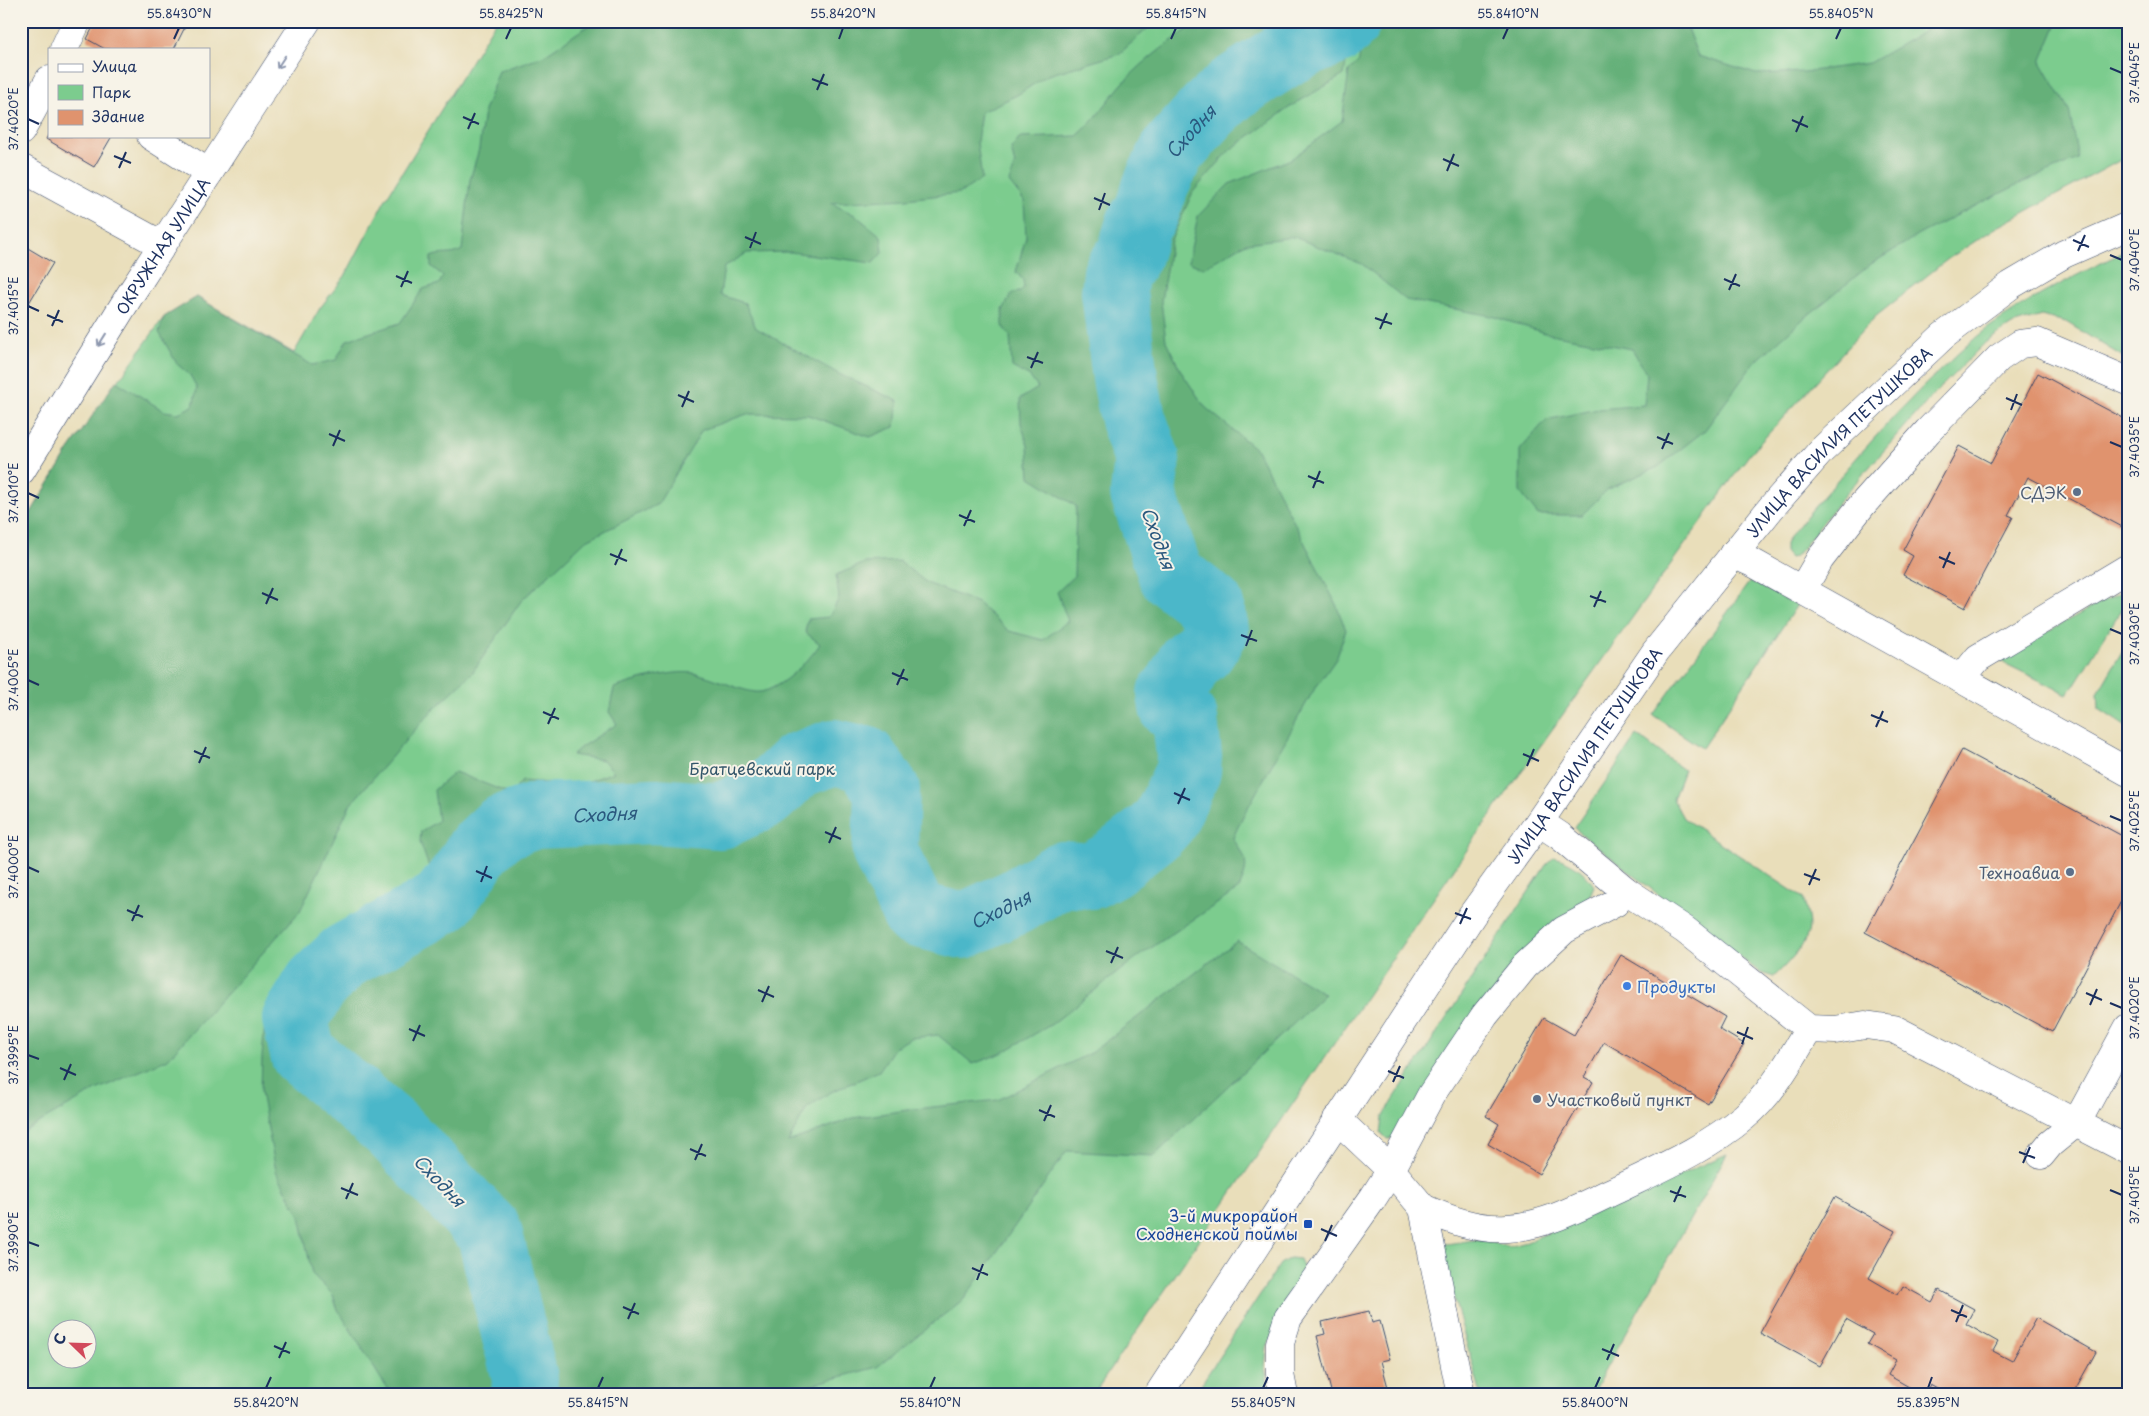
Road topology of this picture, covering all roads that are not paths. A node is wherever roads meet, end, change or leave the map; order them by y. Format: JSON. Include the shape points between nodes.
{"nodes":[{"id":1,"x":77,"y":21,"type":"edge"},
{"id":2,"x":308,"y":21,"type":"edge"},
{"id":3,"x":64,"y":48,"type":"edge"},
{"id":4,"x":47,"y":86,"type":"edge"},
{"id":5,"x":21,"y":131,"type":"edge"},
{"id":6,"x":154,"y":138,"type":"edge"},
{"id":7,"x":21,"y":168,"type":"edge"},
{"id":8,"x":209,"y":173,"type":"junction"},
{"id":9,"x":2128,"y":226,"type":"edge"},
{"id":10,"x":162,"y":245,"type":"junction"},
{"id":11,"x":2128,"y":381,"type":"edge"},
{"id":12,"x":21,"y":471,"type":"edge"},
{"id":13,"x":1734,"y":554,"type":"junction"},
{"id":14,"x":2128,"y":568,"type":"edge"},
{"id":15,"x":1802,"y":590,"type":"junction"},
{"id":16,"x":1961,"y":679,"type":"junction"},
{"id":17,"x":2128,"y":772,"type":"edge"},
{"id":18,"x":1539,"y":822,"type":"junction"},
{"id":19,"x":1626,"y":891,"type":"junction"},
{"id":20,"x":2128,"y":1028,"type":"edge"},
{"id":21,"x":1809,"y":1029,"type":"junction"},
{"id":22,"x":1337,"y":1119,"type":"junction"},
{"id":23,"x":2076,"y":1122,"type":"junction"},
{"id":24,"x":2128,"y":1150,"type":"edge"},
{"id":25,"x":2041,"y":1155,"type":"dead end"},
{"id":26,"x":1391,"y":1170,"type":"junction"},
{"id":27,"x":1423,"y":1208,"type":"junction"},
{"id":28,"x":1158,"y":1395,"type":"edge"},
{"id":29,"x":1284,"y":1395,"type":"edge"},
{"id":30,"x":1461,"y":1395,"type":"edge"}],
"edges":[{"from":1,"to":3,"type":"street"},
{"from":2,"to":8,"type":"street","name":"ОКРУЖНАЯ УЛИЦА","one_way":true},
{"from":4,"to":5,"type":"street"},
{"from":6,"to":8,"type":"street"},
{"from":7,"to":10,"type":"street"},
{"from":8,"to":10,"type":"street","name":"ОКРУЖНАЯ УЛИЦА"},
{"from":9,"to":13,"type":"street","name":"УЛИЦА ВАСИЛИЯ ПЕТУШКОВА","via":[[2064,254],[2018,280],[1943,336],[1821,451]]},
{"from":10,"to":12,"type":"street","name":"ОКРУЖНАЯ УЛИЦА","one_way":true},
{"from":11,"to":15,"type":"street","via":[[2037,342],[2020,344],[1999,358],[1928,430],[1862,505],[1820,559]]},
{"from":13,"to":15,"type":"street"},
{"from":13,"to":18,"type":"street","name":"УЛИЦА ВАСИЛИЯ ПЕТУШКОВА","via":[[1656,651]]},
{"from":14,"to":16,"type":"street","via":[[1978,658]]},
{"from":15,"to":16,"type":"street"},
{"from":16,"to":17,"type":"street"},
{"from":18,"to":19,"type":"street"},
{"from":18,"to":22,"type":"street","name":"УЛИЦА ВАСИЛИЯ ПЕТУШКОВА","via":[[1472,915]]},
{"from":19,"to":21,"type":"street","via":[[1685,930]]},
{"from":19,"to":26,"type":"street","via":[[1615,903],[1564,930],[1525,966],[1485,1015],[1431,1095]]},
{"from":20,"to":23,"type":"street"},
{"from":21,"to":23,"type":"street","via":[[1835,1030],[1865,1025],[1894,1029]]},
{"from":21,"to":27,"type":"street","via":[[1764,1096],[1743,1118],[1665,1166],[1579,1207],[1538,1222],[1508,1228],[1456,1222]]},
{"from":22,"to":26,"type":"street"},
{"from":22,"to":28,"type":"street","name":"УЛИЦА ВАСИЛИЯ ПЕТУШКОВА"},
{"from":23,"to":24,"type":"street"},
{"from":23,"to":25,"type":"street"},
{"from":26,"to":27,"type":"street"},
{"from":26,"to":29,"type":"street","via":[[1288,1318],[1280,1343]]},
{"from":27,"to":30,"type":"street"}]}
